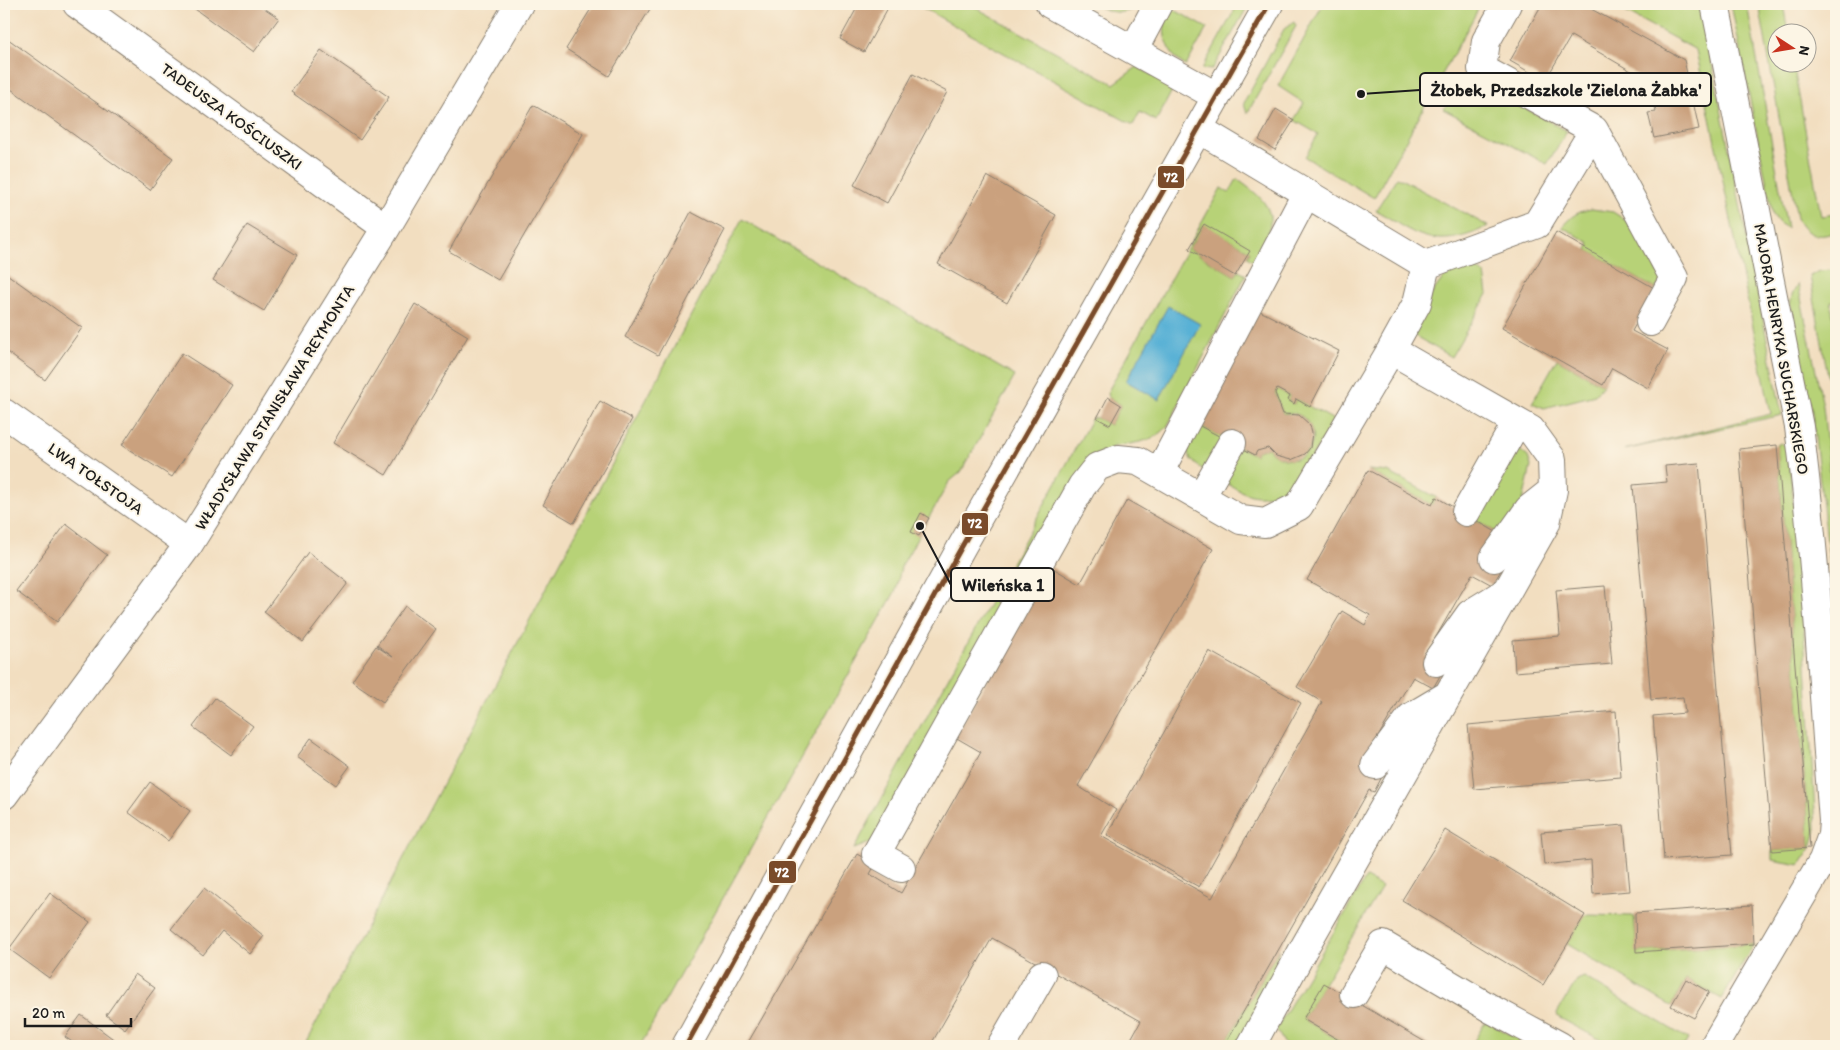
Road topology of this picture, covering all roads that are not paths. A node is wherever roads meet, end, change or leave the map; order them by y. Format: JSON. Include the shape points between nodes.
{"nodes":[{"id":1,"x":77,"y":4,"type":"edge"},
{"id":2,"x":519,"y":4,"type":"edge"},
{"id":3,"x":1050,"y":4,"type":"edge"},
{"id":4,"x":1158,"y":4,"type":"edge"},
{"id":5,"x":1269,"y":4,"type":"edge"},
{"id":6,"x":1507,"y":4,"type":"edge"},
{"id":7,"x":1715,"y":4,"type":"edge"},
{"id":8,"x":1134,"y":49,"type":"junction"},
{"id":9,"x":1216,"y":96,"type":"junction"},
{"id":10,"x":1199,"y":128,"type":"junction"},
{"id":11,"x":1594,"y":130,"type":"junction"},
{"id":12,"x":1306,"y":194,"type":"junction"},
{"id":13,"x":386,"y":228,"type":"junction"},
{"id":14,"x":1426,"y":265,"type":"junction"},
{"id":15,"x":1650,"y":322,"type":"dead end"},
{"id":16,"x":1390,"y":350,"type":"junction"},
{"id":17,"x":4,"y":413,"type":"edge"},
{"id":18,"x":1517,"y":422,"type":"junction"},
{"id":19,"x":1232,"y":443,"type":"dead end"},
{"id":20,"x":1159,"y":473,"type":"junction"},
{"id":21,"x":1554,"y":490,"type":"junction"},
{"id":22,"x":1201,"y":497,"type":"junction"},
{"id":23,"x":1466,"y":512,"type":"dead end"},
{"id":24,"x":189,"y":544,"type":"junction"},
{"id":25,"x":1494,"y":558,"type":"dead end"},
{"id":26,"x":1507,"y":591,"type":"junction"},
{"id":27,"x":1828,"y":633,"type":"edge"},
{"id":28,"x":1436,"y":662,"type":"dead end"},
{"id":29,"x":1448,"y":695,"type":"junction"},
{"id":30,"x":1375,"y":765,"type":"dead end"},
{"id":31,"x":4,"y":794,"type":"edge"},
{"id":32,"x":1832,"y":849,"type":"edge"},
{"id":33,"x":901,"y":868,"type":"dead end"},
{"id":34,"x":1042,"y":975,"type":"dead end"},
{"id":35,"x":1354,"y":994,"type":"dead end"},
{"id":36,"x":686,"y":1046,"type":"edge"},
{"id":37,"x":1000,"y":1046,"type":"edge"},
{"id":38,"x":1250,"y":1046,"type":"edge"},
{"id":39,"x":1560,"y":1046,"type":"edge"},
{"id":40,"x":1714,"y":1046,"type":"edge"}],
"edges":[{"from":1,"to":13,"type":"street","name":"TADEUSZA KOŚCIUSZKI"},
{"from":2,"to":13,"type":"street","name":"WŁADYSŁAWA STANISŁAWA REYMONTA"},
{"from":3,"to":8,"type":"street"},
{"from":4,"to":8,"type":"street"},
{"from":5,"to":9,"type":"street"},
{"from":6,"to":11,"type":"street","via":[[1486,41],[1482,69]]},
{"from":7,"to":27,"type":"street","name":"MAJORA HENRYKA SUCHARSKIEGO","via":[[1797,419]]},
{"from":8,"to":9,"type":"street"},
{"from":9,"to":10,"type":"street"},
{"from":10,"to":12,"type":"street"},
{"from":10,"to":36,"type":"street","via":[[956,557]]},
{"from":11,"to":14,"type":"street","via":[[1537,224]]},
{"from":11,"to":15,"type":"street","via":[[1674,278]]},
{"from":12,"to":14,"type":"street"},
{"from":12,"to":20,"type":"street"},
{"from":13,"to":24,"type":"street","name":"WŁADYSŁAWA STANISŁAWA REYMONTA"},
{"from":14,"to":16,"type":"street","via":[[1417,303]]},
{"from":16,"to":18,"type":"street"},
{"from":16,"to":22,"type":"street","via":[[1299,506],[1265,523],[1241,520]]},
{"from":17,"to":24,"type":"street","name":"LWA TOŁSTOJA"},
{"from":18,"to":21,"type":"street","via":[[1531,430],[1552,459]]},
{"from":18,"to":23,"type":"street"},
{"from":19,"to":22,"type":"street"},
{"from":20,"to":22,"type":"street"},
{"from":20,"to":33,"type":"street","via":[[1138,461],[1118,459],[1097,466],[1082,486],[876,854]]},
{"from":21,"to":25,"type":"street","via":[[1529,509]]},
{"from":21,"to":26,"type":"street","via":[[1546,523]]},
{"from":24,"to":31,"type":"street","name":"WŁADYSŁAWA STANISŁAWA REYMONTA"},
{"from":26,"to":28,"type":"street","via":[[1470,614]]},
{"from":26,"to":29,"type":"street"},
{"from":27,"to":32,"type":"street","name":"MAJORA HENRYKA SUCHARSKIEGO"},
{"from":29,"to":30,"type":"street","via":[[1411,717]]},
{"from":29,"to":38,"type":"street"},
{"from":32,"to":40,"type":"street","name":"MAJORA HENRYKA SUCHARSKIEGO"},
{"from":34,"to":37,"type":"street"},
{"from":35,"to":39,"type":"street","via":[[1383,945]]}]}
